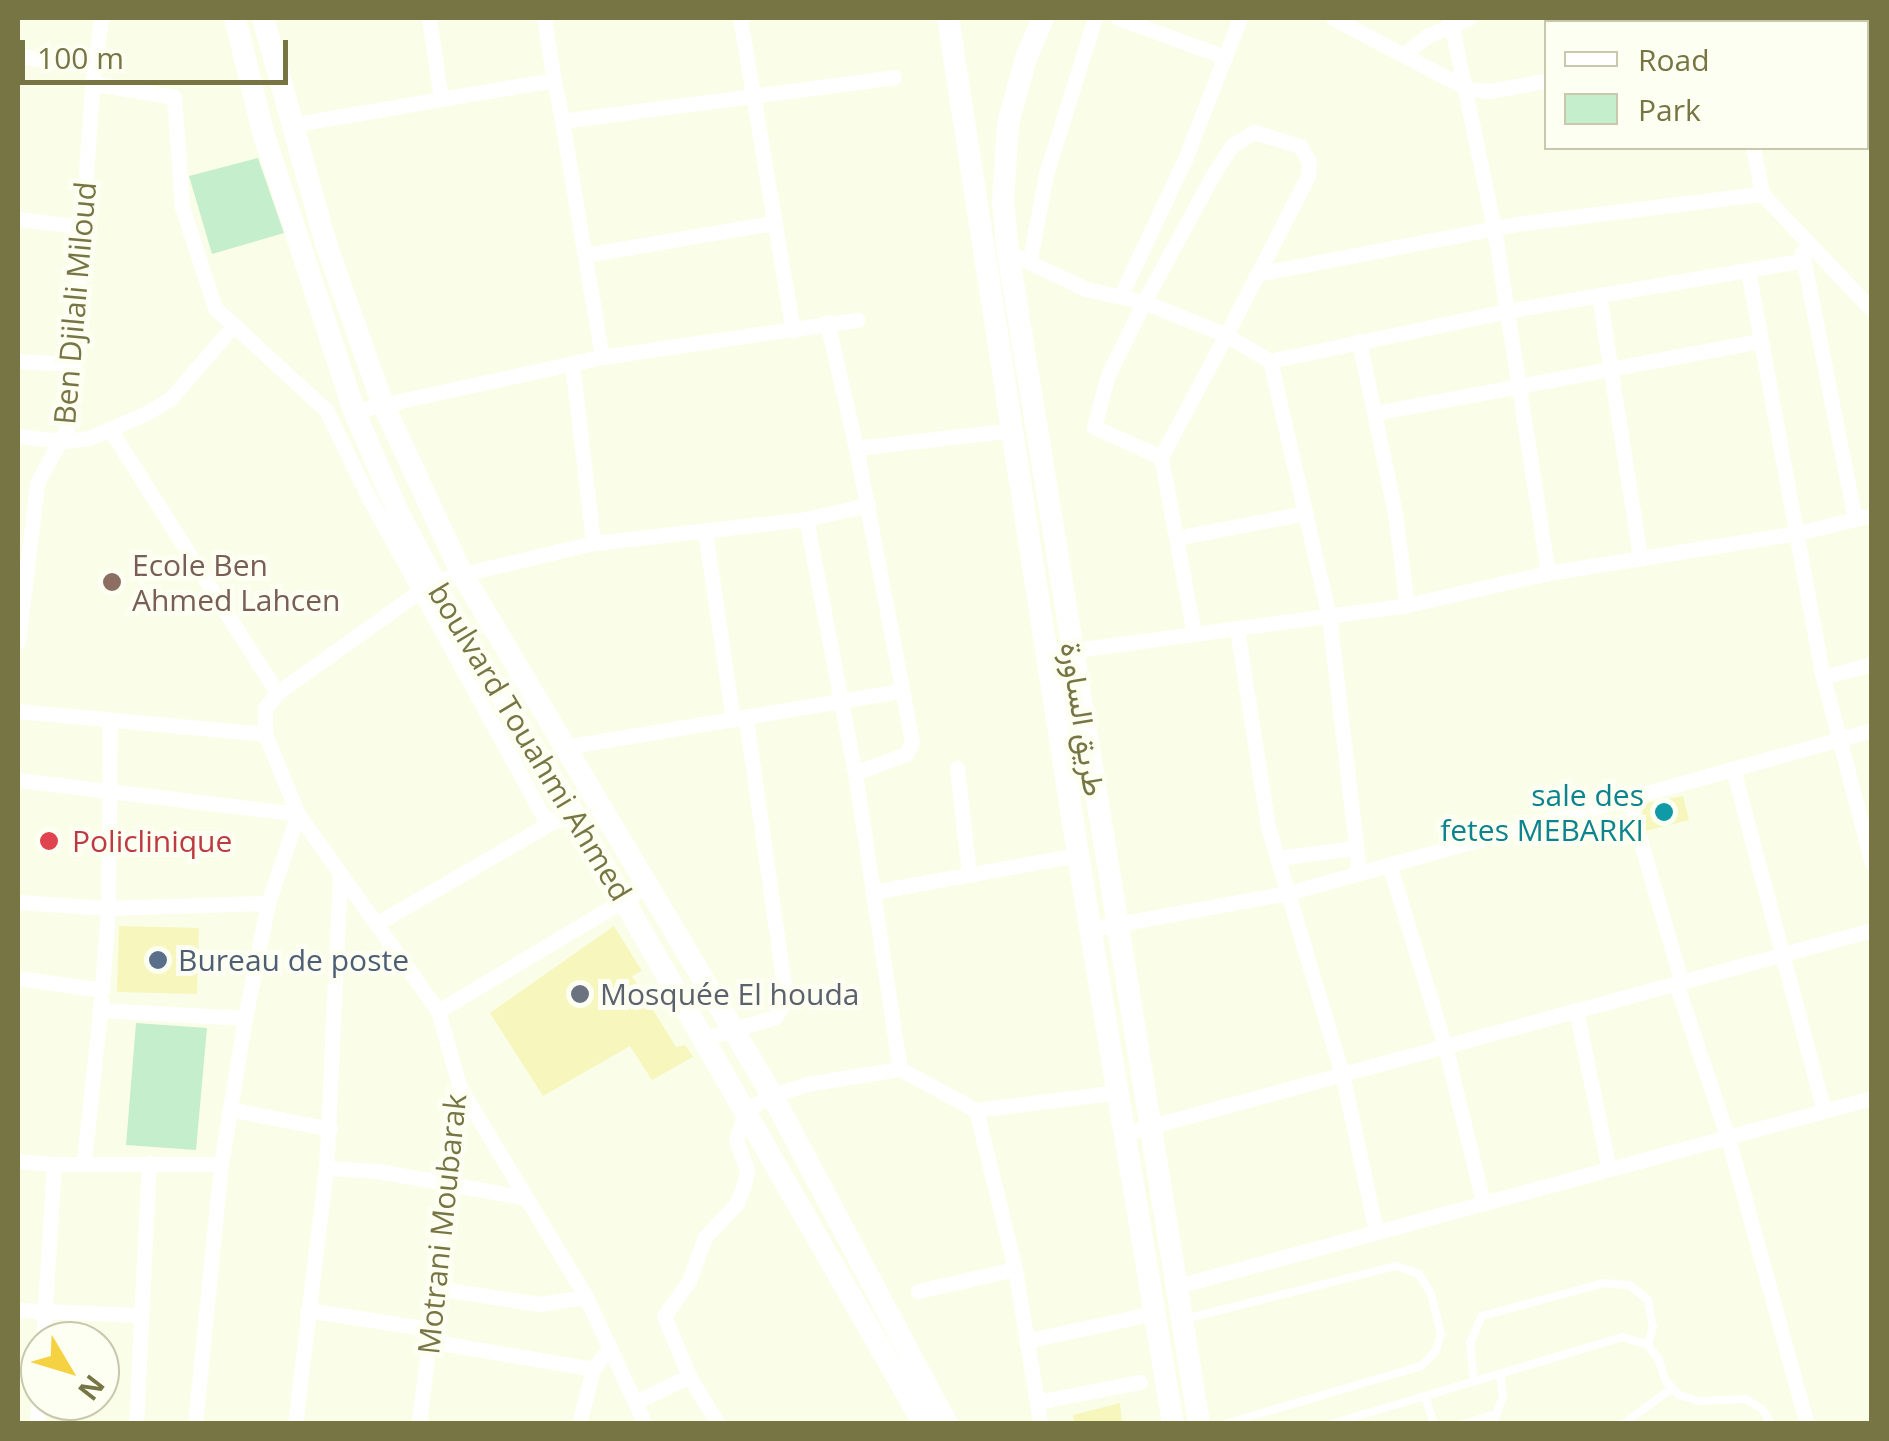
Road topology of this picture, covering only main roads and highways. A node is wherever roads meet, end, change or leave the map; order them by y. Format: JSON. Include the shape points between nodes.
{"nodes":[{"id":1,"x":236,"y":18,"type":"edge"},
{"id":2,"x":263,"y":18,"type":"edge"},
{"id":3,"x":948,"y":18,"type":"edge"},
{"id":4,"x":1043,"y":18,"type":"edge"},
{"id":5,"x":634,"y":893,"type":"junction"},
{"id":6,"x":1192,"y":1382,"type":"junction"},
{"id":7,"x":1166,"y":1386,"type":"junction"},
{"id":8,"x":924,"y":1424,"type":"edge"},
{"id":9,"x":948,"y":1424,"type":"edge"},
{"id":10,"x":1174,"y":1424,"type":"edge"},
{"id":11,"x":1199,"y":1424,"type":"edge"}],
"edges":[{"from":1,"to":5,"type":"main road","name":"boulvard Touahmi Ahmed","via":[[263,132],[354,411],[427,587],[565,819]]},
{"from":2,"to":5,"type":"main road","name":"boulvard Touahmi Ahmed","via":[[326,244],[382,402],[461,572],[565,746]]},
{"from":3,"to":7,"type":"main road","name":"طريق الساورة"},
{"from":4,"to":6,"type":"main road","name":"طريق الساورة","via":[[1008,124],[1003,202],[1019,255],[1072,654]]},
{"from":5,"to":8,"type":"main road","name":"boulvard Touahmi Ahmed","via":[[705,1038]]},
{"from":5,"to":9,"type":"main road","name":"boulvard Touahmi Ahmed","via":[[772,1095]]},
{"from":6,"to":7,"type":"main road"},
{"from":6,"to":11,"type":"main road","name":"طريق الساورة"},
{"from":7,"to":10,"type":"main road","name":"طريق الساورة"}]}
